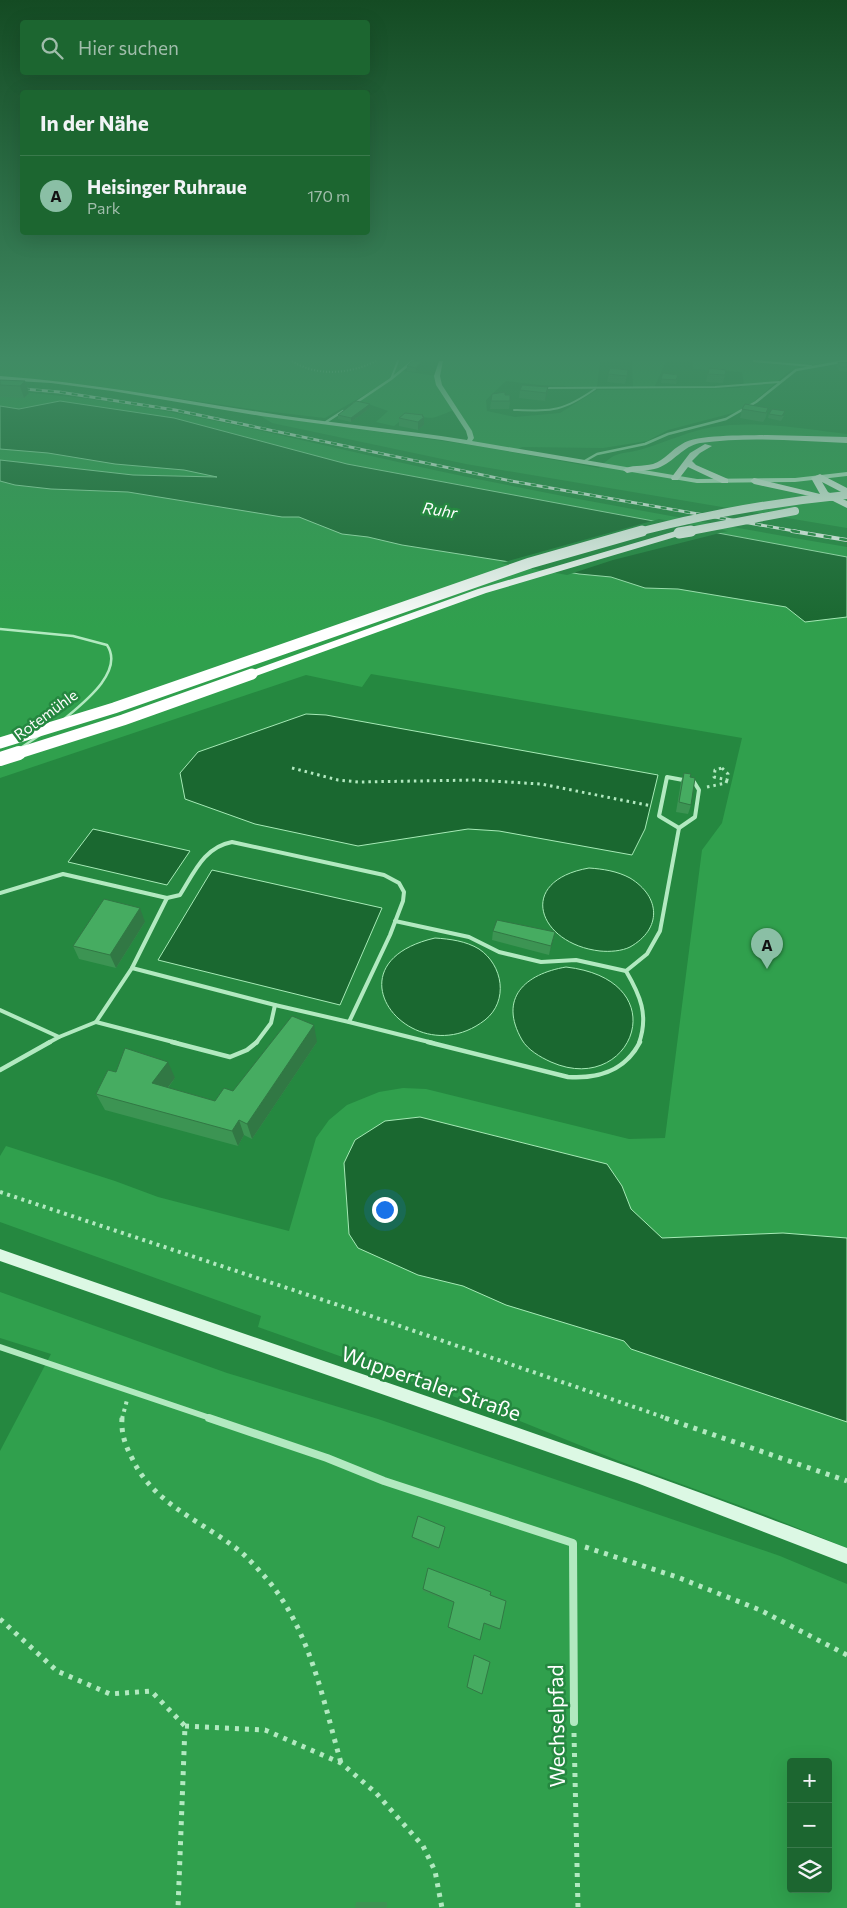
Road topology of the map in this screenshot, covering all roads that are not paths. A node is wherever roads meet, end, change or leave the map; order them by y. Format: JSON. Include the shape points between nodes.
{"nodes":[{"id":1,"x":511,"y":450,"type":"edge"},
{"id":2,"x":616,"y":450,"type":"edge"},
{"id":3,"x":680,"y":450,"type":"edge"},
{"id":4,"x":696,"y":450,"type":"edge"},
{"id":5,"x":672,"y":457,"type":"junction"},
{"id":6,"x":583,"y":462,"type":"junction"},
{"id":7,"x":688,"y":462,"type":"junction"},
{"id":8,"x":627,"y":470,"type":"junction"},
{"id":9,"x":847,"y":474,"type":"edge"},
{"id":10,"x":672,"y":478,"type":"junction"},
{"id":11,"x":818,"y":478,"type":"junction"},
{"id":12,"x":754,"y":481,"type":"junction"},
{"id":13,"x":725,"y":482,"type":"junction"},
{"id":14,"x":847,"y":493,"type":"edge"},
{"id":15,"x":831,"y":499,"type":"junction"},
{"id":16,"x":847,"y":505,"type":"edge"},
{"id":17,"x":0,"y":629,"type":"edge"},
{"id":18,"x":0,"y":743,"type":"edge"},
{"id":19,"x":0,"y":759,"type":"edge"},
{"id":20,"x":0,"y":764,"type":"edge"},
{"id":21,"x":679,"y":828,"type":"junction"},
{"id":22,"x":0,"y":893,"type":"edge"},
{"id":23,"x":167,"y":898,"type":"junction"},
{"id":24,"x":395,"y":921,"type":"junction"},
{"id":25,"x":132,"y":968,"type":"junction"},
{"id":26,"x":626,"y":971,"type":"junction"},
{"id":27,"x":274,"y":1005,"type":"junction"},
{"id":28,"x":0,"y":1010,"type":"edge"},
{"id":29,"x":96,"y":1022,"type":"junction"},
{"id":30,"x":349,"y":1022,"type":"junction"},
{"id":31,"x":59,"y":1037,"type":"junction"},
{"id":32,"x":2,"y":1068,"type":"edge"},
{"id":33,"x":0,"y":1255,"type":"edge"},
{"id":34,"x":0,"y":1347,"type":"edge"},
{"id":35,"x":847,"y":1556,"type":"edge"},
{"id":36,"x":574,"y":1722,"type":"road end"}],
"edges":[{"from":1,"to":6,"type":"main road"},
{"from":2,"to":6,"type":"street","via":[[597,454]]},
{"from":3,"to":5,"type":"highway"},
{"from":4,"to":7,"type":"highway"},
{"from":5,"to":8,"type":"highway","via":[[655,466]]},
{"from":5,"to":10,"type":"highway","via":[[668,466]]},
{"from":6,"to":8,"type":"main road"},
{"from":7,"to":10,"type":"highway"},
{"from":7,"to":13,"type":"highway","via":[[693,468]]},
{"from":8,"to":10,"type":"main road"},
{"from":9,"to":11,"type":"main road"},
{"from":10,"to":13,"type":"main road"},
{"from":11,"to":12,"type":"main road"},
{"from":11,"to":14,"type":"highway"},
{"from":11,"to":15,"type":"highway","via":[[820,489]]},
{"from":12,"to":13,"type":"main road"},
{"from":12,"to":15,"type":"highway"},
{"from":14,"to":18,"type":"highway","bridge":true,"via":[[731,510],[594,543],[114,708]]},
{"from":15,"to":16,"type":"highway"},
{"from":16,"to":19,"type":"highway","bridge":true,"via":[[708,527],[615,550],[482,591],[124,720]]},
{"from":17,"to":20,"type":"lane","name":"Rotemühle","via":[[96,640],[109,647],[114,659],[100,684],[82,704]]},
{"from":21,"to":21,"type":"lane","via":[[694,817],[699,790],[694,782],[667,777],[658,816]]},
{"from":21,"to":26,"type":"lane","via":[[660,931],[647,954]]},
{"from":22,"to":23,"type":"lane","via":[[63,874]]},
{"from":23,"to":24,"type":"lane","via":[[180,895],[210,850],[232,842],[394,879],[404,892]]},
{"from":23,"to":25,"type":"lane"},
{"from":24,"to":26,"type":"lane","via":[[469,937],[499,952],[541,962],[576,960]]},
{"from":24,"to":30,"type":"lane"},
{"from":25,"to":27,"type":"lane"},
{"from":25,"to":29,"type":"lane"},
{"from":26,"to":30,"type":"lane","via":[[642,1003],[642,1035],[633,1053],[617,1069],[595,1076],[568,1078],[554,1075]]},
{"from":27,"to":29,"type":"lane","via":[[274,1019],[264,1036],[244,1052],[230,1057]]},
{"from":27,"to":30,"type":"lane"},
{"from":28,"to":31,"type":"lane"},
{"from":29,"to":31,"type":"lane"},
{"from":31,"to":32,"type":"lane"},
{"from":33,"to":35,"type":"main road","name":"Wuppertaler Straße","via":[[616,1469]]},
{"from":34,"to":36,"type":"street","name":"Wechselpfad","via":[[327,1458],[384,1481],[573,1543]]}]}
